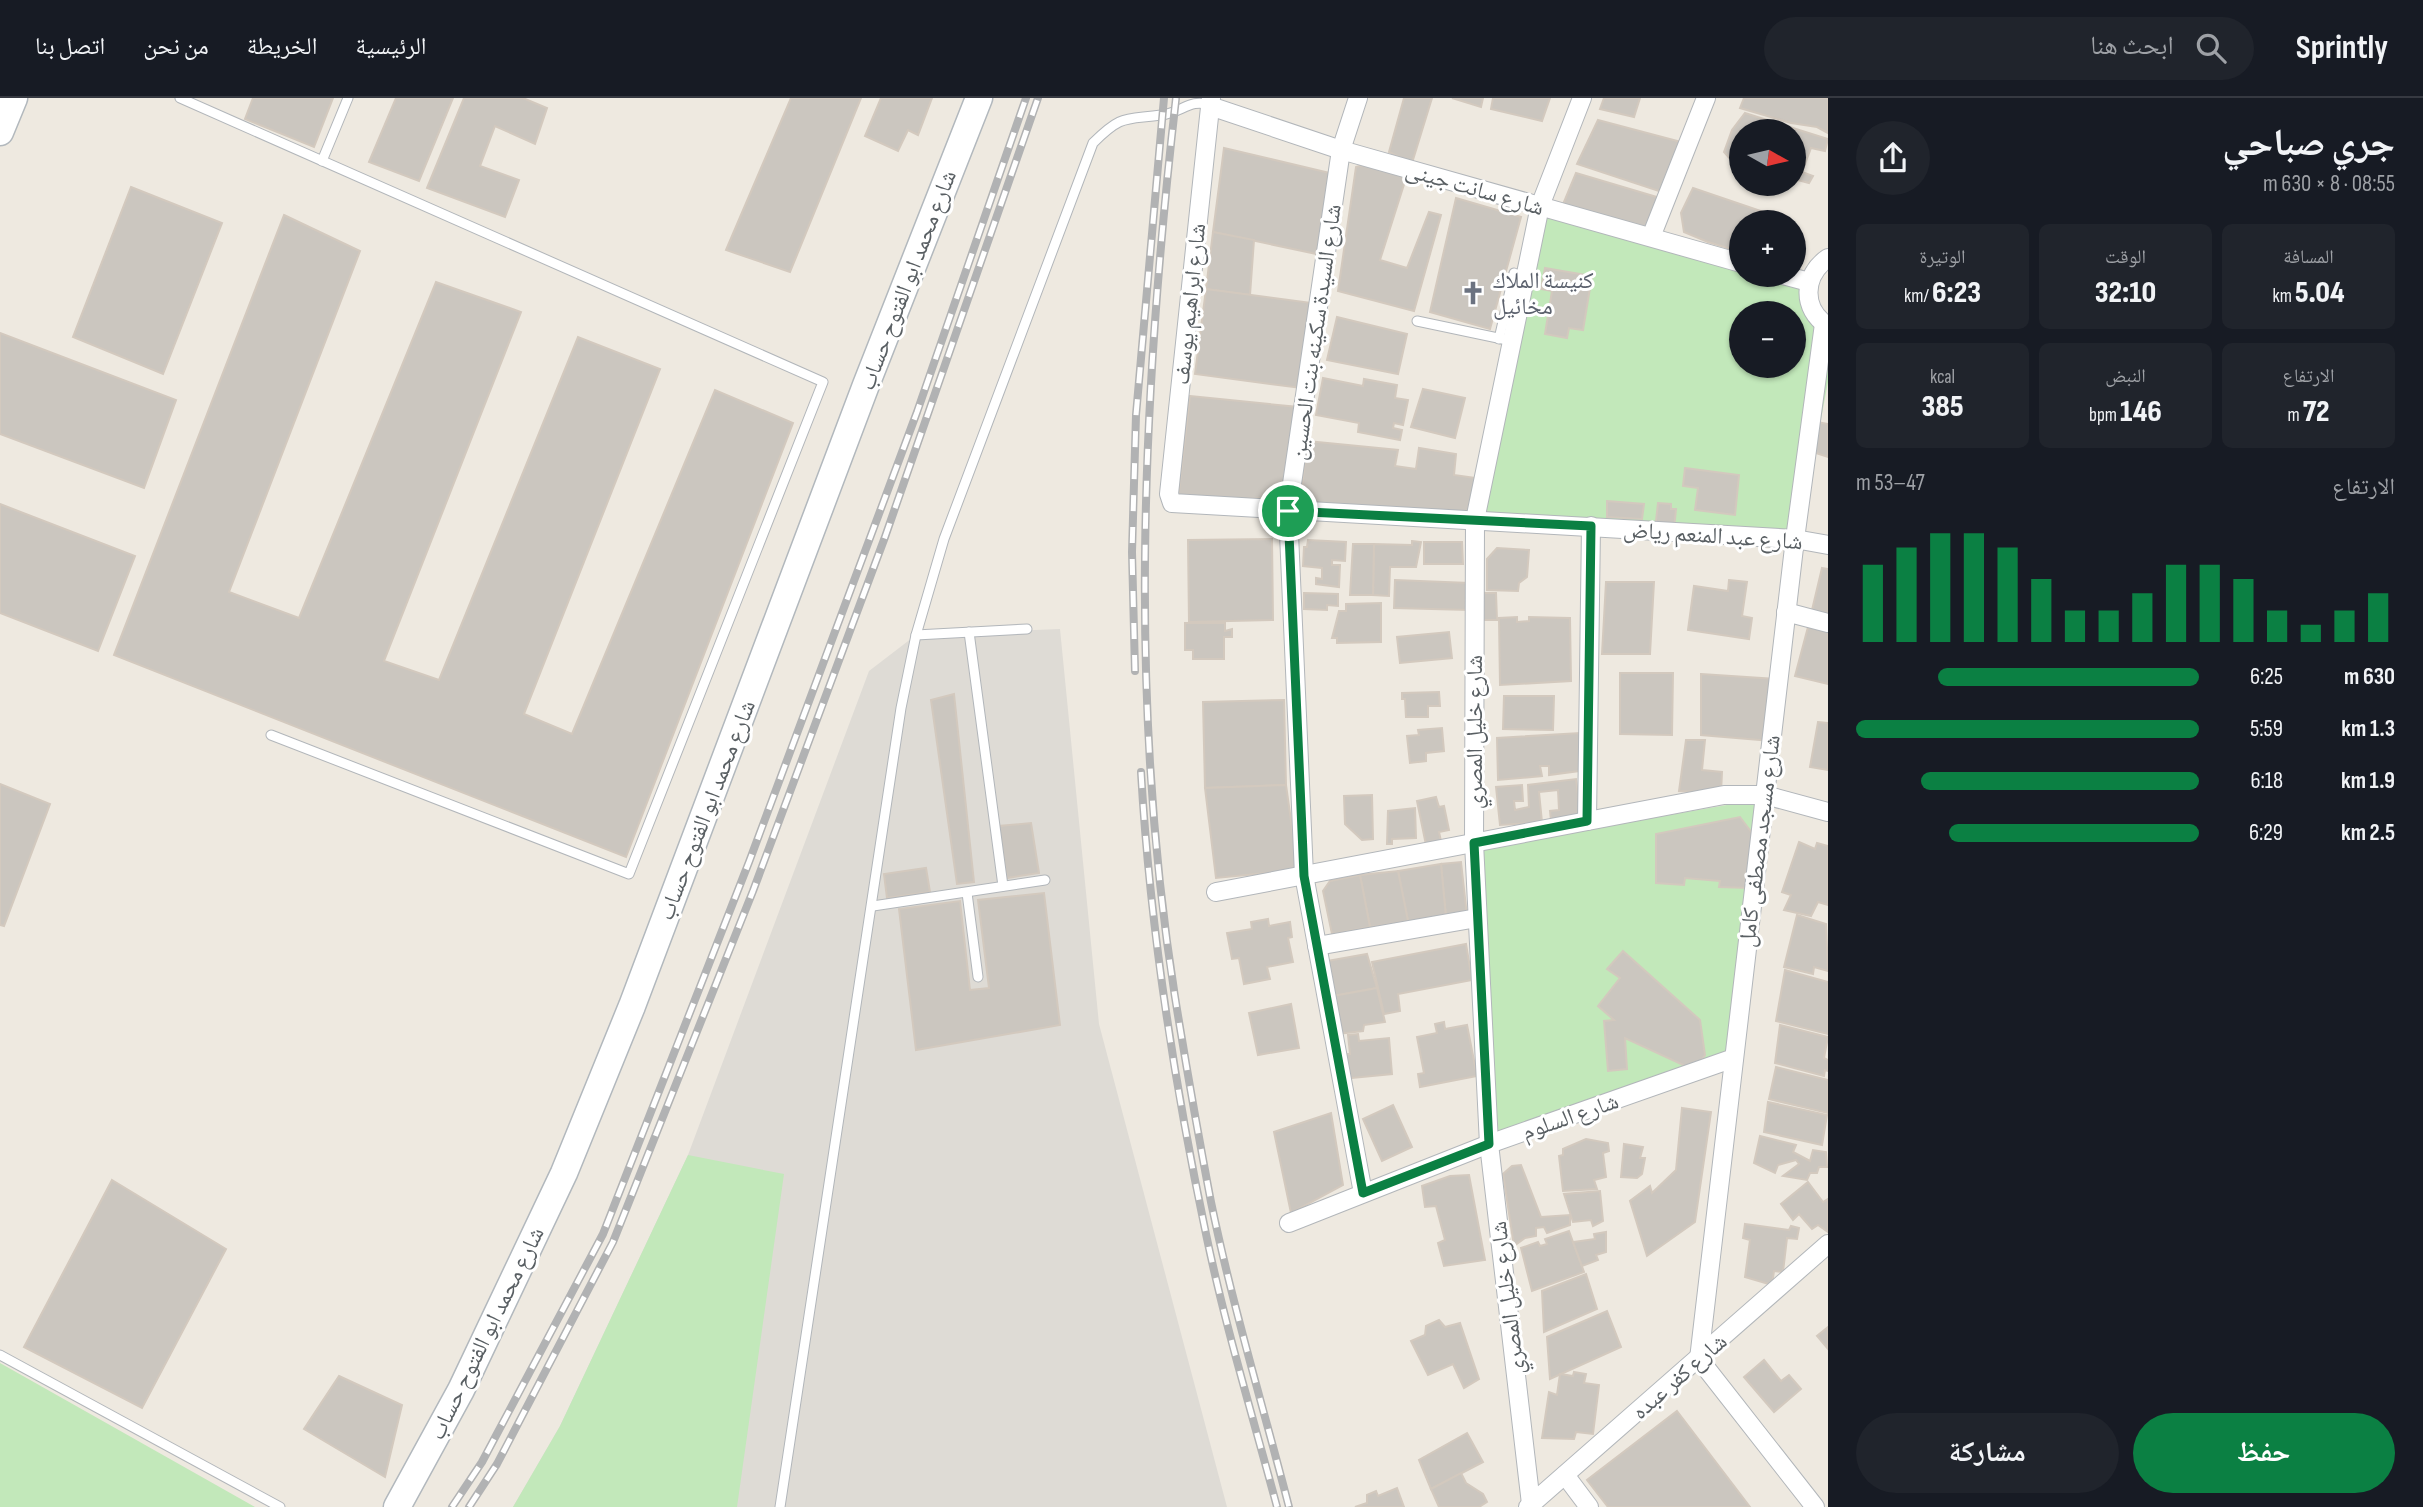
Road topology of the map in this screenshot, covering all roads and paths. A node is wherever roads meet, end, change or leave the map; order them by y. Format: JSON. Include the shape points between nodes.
{"nodes":[{"id":1,"x":14,"y":98,"type":"edge"},
{"id":2,"x":180,"y":98,"type":"edge"},
{"id":3,"x":348,"y":98,"type":"edge"},
{"id":4,"x":979,"y":98,"type":"edge"},
{"id":5,"x":1358,"y":98,"type":"edge"},
{"id":6,"x":1582,"y":98,"type":"edge"},
{"id":7,"x":1706,"y":98,"type":"edge"},
{"id":8,"x":1210,"y":102,"type":"edge"},
{"id":9,"x":0,"y":132,"type":"edge"},
{"id":10,"x":1341,"y":150,"type":"junction"},
{"id":11,"x":322,"y":161,"type":"junction"},
{"id":12,"x":1540,"y":206,"type":"junction"},
{"id":13,"x":1651,"y":237,"type":"junction"},
{"id":14,"x":1828,"y":258,"type":"edge"},
{"id":15,"x":1729,"y":260,"type":"edge"},
{"id":16,"x":1514,"y":273,"type":"dead end"},
{"id":17,"x":1806,"y":281,"type":"edge"},
{"id":18,"x":1809,"y":282,"type":"junction"},
{"id":19,"x":1418,"y":321,"type":"dead end"},
{"id":20,"x":1826,"y":325,"type":"edge"},
{"id":21,"x":1506,"y":340,"type":"junction"},
{"id":22,"x":1178,"y":505,"type":"joint"},
{"id":23,"x":1288,"y":511,"type":"junction"},
{"id":24,"x":1475,"y":520,"type":"junction"},
{"id":25,"x":1591,"y":526,"type":"junction"},
{"id":26,"x":1795,"y":539,"type":"junction"},
{"id":27,"x":1828,"y":545,"type":"edge"},
{"id":28,"x":1786,"y":612,"type":"junction"},
{"id":29,"x":1828,"y":624,"type":"edge"},
{"id":30,"x":1027,"y":629,"type":"dead end"},
{"id":31,"x":970,"y":632,"type":"junction"},
{"id":32,"x":916,"y":635,"type":"junction"},
{"id":33,"x":271,"y":735,"type":"dead end"},
{"id":34,"x":1765,"y":795,"type":"junction"},
{"id":35,"x":1828,"y":812,"type":"edge"},
{"id":36,"x":1587,"y":821,"type":"junction"},
{"id":37,"x":1474,"y":843,"type":"junction"},
{"id":38,"x":1304,"y":876,"type":"junction"},
{"id":39,"x":1045,"y":880,"type":"dead end"},
{"id":40,"x":1003,"y":886,"type":"junction"},
{"id":41,"x":1216,"y":892,"type":"dead end"},
{"id":42,"x":967,"y":893,"type":"junction"},
{"id":43,"x":873,"y":906,"type":"junction"},
{"id":44,"x":1476,"y":918,"type":"junction"},
{"id":45,"x":1317,"y":946,"type":"junction"},
{"id":46,"x":978,"y":977,"type":"dead end"},
{"id":47,"x":1734,"y":1058,"type":"junction"},
{"id":48,"x":1489,"y":1144,"type":"junction"},
{"id":49,"x":1363,"y":1193,"type":"junction"},
{"id":50,"x":1289,"y":1223,"type":"dead end"},
{"id":51,"x":1828,"y":1244,"type":"edge"},
{"id":52,"x":0,"y":1355,"type":"edge"},
{"id":53,"x":1699,"y":1359,"type":"junction"},
{"id":54,"x":1565,"y":1475,"type":"junction"},
{"id":55,"x":1529,"y":1506,"type":"edge"},
{"id":56,"x":280,"y":1507,"type":"edge"},
{"id":57,"x":397,"y":1507,"type":"edge"},
{"id":58,"x":779,"y":1507,"type":"edge"},
{"id":59,"x":1589,"y":1507,"type":"edge"},
{"id":60,"x":1815,"y":1507,"type":"edge"}],
"edges":[{"from":1,"to":9,"type":"street"},
{"from":2,"to":11,"type":"lane"},
{"from":3,"to":11,"type":"lane"},
{"from":4,"to":57,"type":"street","name":"شارع محمد ابو الفتوح حساب","via":[[564,1173],[461,1390]]},
{"from":5,"to":10,"type":"street","name":"شارع السيدة سكينه بنت الحسين"},
{"from":6,"to":12,"type":"street","name":"شارع خليل المصري"},
{"from":7,"to":13,"type":"street"},
{"from":8,"to":10,"type":"street","name":"شارع سانت جينى"},
{"from":8,"to":22,"type":"street","name":"شارع ابراهيم يوسف","via":[[1169,494]]},
{"from":8,"to":32,"type":"lane","via":[[1189,99],[1162,115],[1124,119],[1093,143],[944,539]]},
{"from":10,"to":12,"type":"street","name":"شارع سانت جينى"},
{"from":10,"to":23,"type":"street","name":"شارع السيدة سكينه بنت الحسين"},
{"from":11,"to":33,"type":"lane","via":[[823,382],[629,874]]},
{"from":12,"to":13,"type":"street","name":"شارع سانت جينى"},
{"from":12,"to":21,"type":"street","name":"شارع خليل المصري"},
{"from":13,"to":15,"type":"street","name":"شارع سانت جينى"},
{"from":14,"to":18,"type":"street"},
{"from":16,"to":21,"type":"lane"},
{"from":17,"to":18,"type":"street"},
{"from":18,"to":20,"type":"street","via":[[1812,309]]},
{"from":19,"to":21,"type":"lane"},
{"from":20,"to":26,"type":"street","name":"شارع مسجد مصطفى كامل"},
{"from":21,"to":24,"type":"street","name":"شارع خليل المصري"},
{"from":22,"to":23,"type":"street","name":"شارع عبد المنعم رياض"},
{"from":23,"to":24,"type":"street","name":"شارع عبد المنعم رياض"},
{"from":23,"to":38,"type":"street","name":"شارع السيدة سكينه بنت الحسين"},
{"from":24,"to":25,"type":"street","name":"شارع عبد المنعم رياض"},
{"from":24,"to":37,"type":"street","name":"شارع خليل المصري"},
{"from":25,"to":26,"type":"street","name":"شارع عبد المنعم رياض"},
{"from":25,"to":36,"type":"street"},
{"from":26,"to":27,"type":"street","name":"شارع عبد المنعم رياض"},
{"from":26,"to":28,"type":"street","name":"شارع مسجد مصطفى كامل"},
{"from":28,"to":29,"type":"street"},
{"from":28,"to":34,"type":"street","name":"شارع مسجد مصطفى كامل"},
{"from":30,"to":31,"type":"lane"},
{"from":31,"to":32,"type":"lane"},
{"from":31,"to":40,"type":"lane"},
{"from":32,"to":43,"type":"lane"},
{"from":34,"to":35,"type":"street"},
{"from":34,"to":36,"type":"street","via":[[1724,795]]},
{"from":34,"to":47,"type":"street","name":"شارع مسجد مصطفى كامل"},
{"from":36,"to":37,"type":"street"},
{"from":37,"to":38,"type":"street"},
{"from":37,"to":44,"type":"street","name":"شارع خليل المصري"},
{"from":38,"to":41,"type":"street"},
{"from":38,"to":45,"type":"street","name":"شارع السيدة سكينه بنت الحسين"},
{"from":39,"to":40,"type":"lane"},
{"from":40,"to":42,"type":"lane"},
{"from":42,"to":43,"type":"lane"},
{"from":42,"to":46,"type":"lane"},
{"from":43,"to":58,"type":"lane"},
{"from":44,"to":45,"type":"street"},
{"from":44,"to":48,"type":"street","name":"شارع خليل المصري"},
{"from":45,"to":49,"type":"street","name":"شارع السيدة سكينه بنت الحسين"},
{"from":47,"to":48,"type":"street","name":"شارع السلوم"},
{"from":47,"to":53,"type":"street","name":"شارع مسجد مصطفى كامل"},
{"from":48,"to":49,"type":"street","name":"شارع السلوم"},
{"from":48,"to":55,"type":"street","name":"شارع خليل المصري"},
{"from":49,"to":50,"type":"street","name":"شارع السلوم"},
{"from":51,"to":53,"type":"street","name":"شارع كفر عبده"},
{"from":52,"to":56,"type":"lane"},
{"from":53,"to":54,"type":"street","name":"شارع كفر عبده"},
{"from":53,"to":60,"type":"street"},
{"from":54,"to":55,"type":"street","name":"شارع كفر عبده"},
{"from":54,"to":59,"type":"street"}]}
